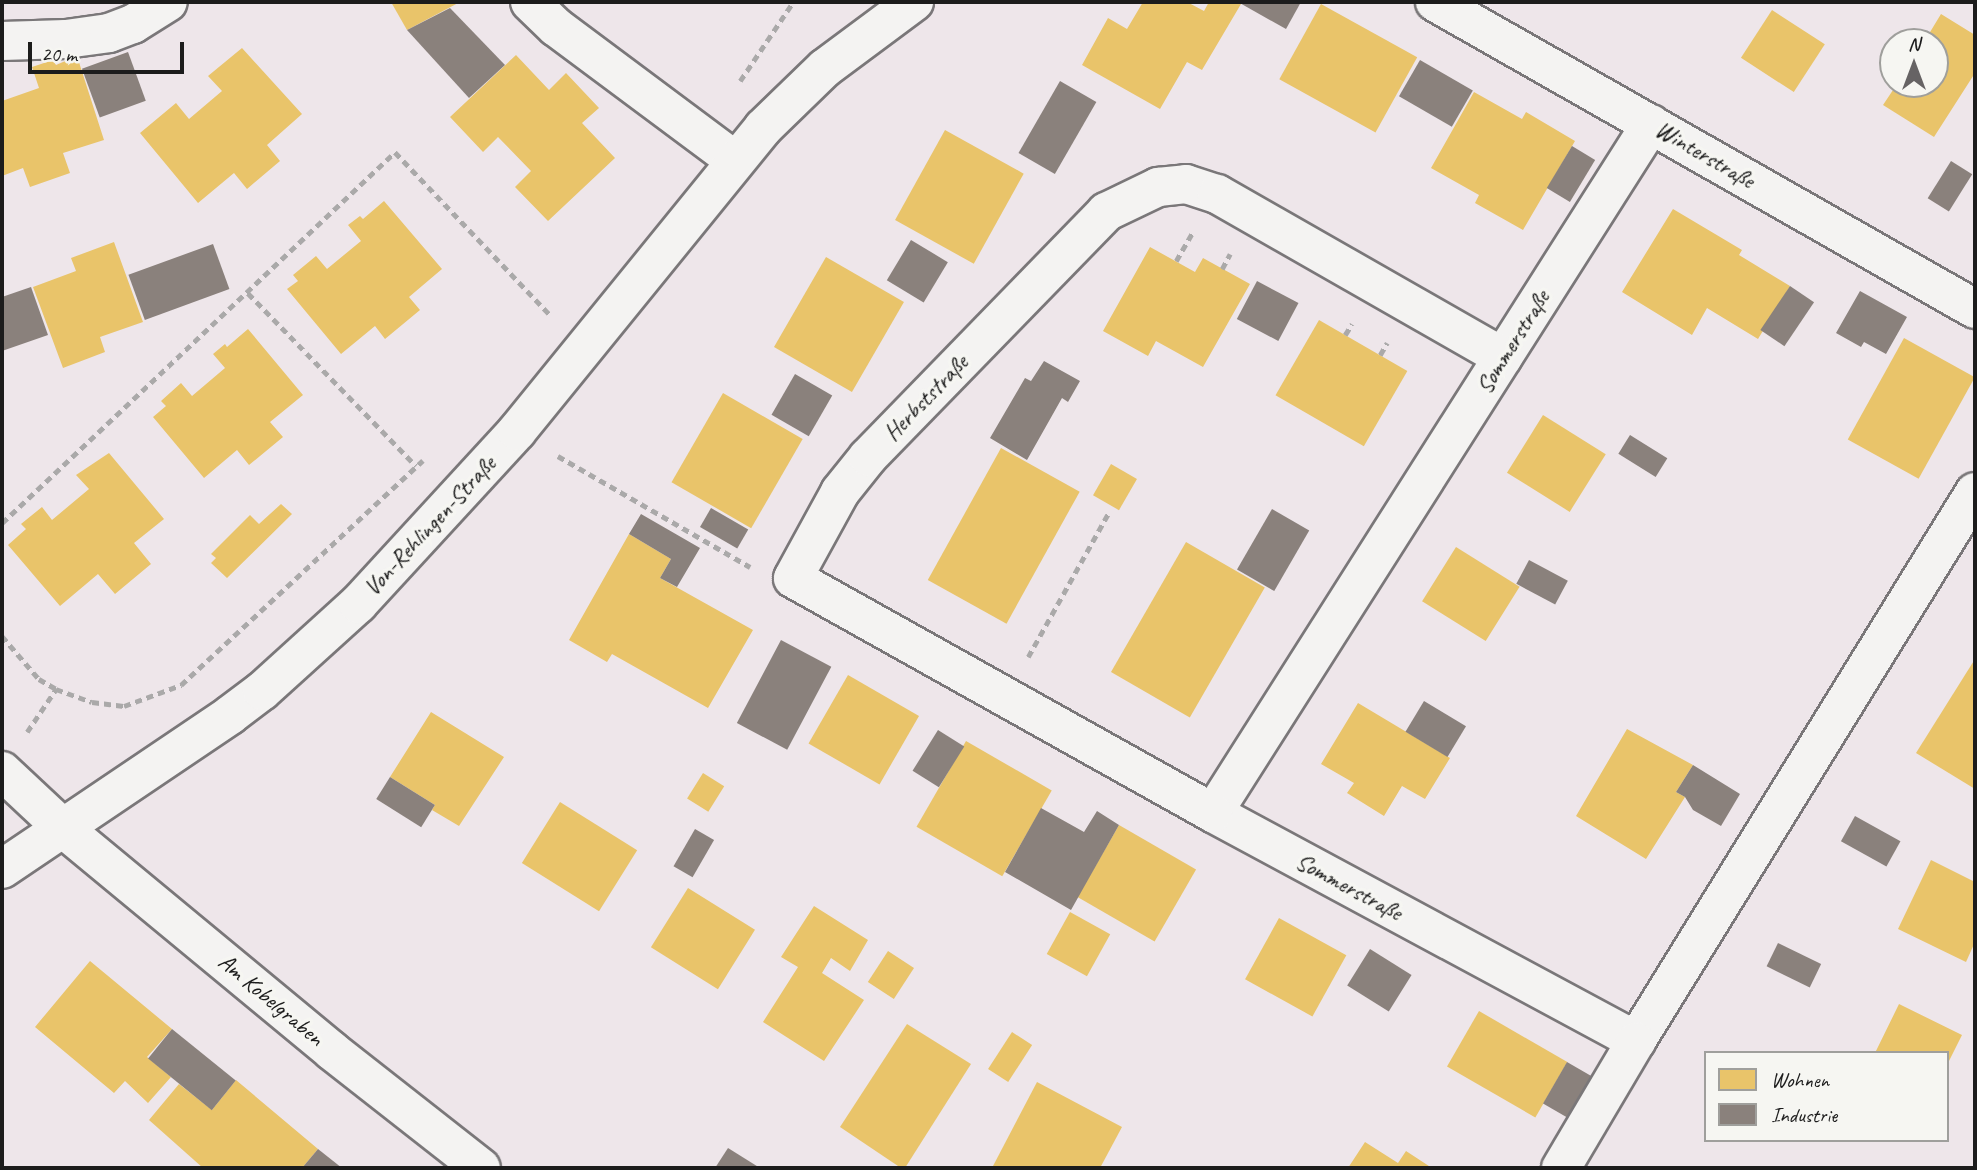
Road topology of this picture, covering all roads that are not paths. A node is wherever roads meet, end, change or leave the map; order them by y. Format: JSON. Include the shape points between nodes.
{"nodes":[{"id":1,"x":168,"y":2,"type":"edge"},
{"id":2,"x":530,"y":2,"type":"edge"},
{"id":3,"x":914,"y":2,"type":"edge"},
{"id":4,"x":1435,"y":2,"type":"edge"},
{"id":5,"x":2,"y":41,"type":"edge"},
{"id":6,"x":1651,"y":124,"type":"junction"},
{"id":7,"x":736,"y":161,"type":"junction"},
{"id":8,"x":1975,"y":309,"type":"edge"},
{"id":9,"x":1503,"y":357,"type":"junction"},
{"id":10,"x":1975,"y":492,"type":"edge"},
{"id":11,"x":2,"y":771,"type":"edge"},
{"id":12,"x":1213,"y":813,"type":"junction"},
{"id":13,"x":64,"y":829,"type":"junction"},
{"id":14,"x":2,"y":869,"type":"edge"},
{"id":15,"x":1636,"y":1041,"type":"junction"},
{"id":16,"x":481,"y":1168,"type":"edge"},
{"id":17,"x":1561,"y":1168,"type":"edge"}],
"edges":[{"from":1,"to":5,"type":"street","via":[[109,33]]},
{"from":2,"to":7,"type":"street","via":[[556,27]]},
{"from":3,"to":7,"type":"street","name":"Von-Rehlingen-Straße","via":[[862,37],[809,82]]},
{"from":4,"to":6,"type":"street","name":"Winterstraße"},
{"from":6,"to":8,"type":"street","name":"Winterstraße"},
{"from":6,"to":9,"type":"street","name":"Sommerstraße"},
{"from":7,"to":13,"type":"street","name":"Von-Rehlingen-Straße","via":[[517,431],[358,604],[262,691]]},
{"from":9,"to":12,"type":"street","name":"Sommerstraße"},
{"from":9,"to":12,"type":"street","name":"Herbststraße","via":[[1217,194],[1186,184],[1158,187],[1105,212],[868,457],[840,492],[793,578]]},
{"from":10,"to":15,"type":"street"},
{"from":11,"to":13,"type":"street","name":"Am Kobelgraben"},
{"from":12,"to":15,"type":"street","name":"Sommerstraße"},
{"from":13,"to":14,"type":"street","name":"Von-Rehlingen-Straße"},
{"from":13,"to":16,"type":"street","name":"Am Kobelgraben"},
{"from":15,"to":17,"type":"street"}]}
